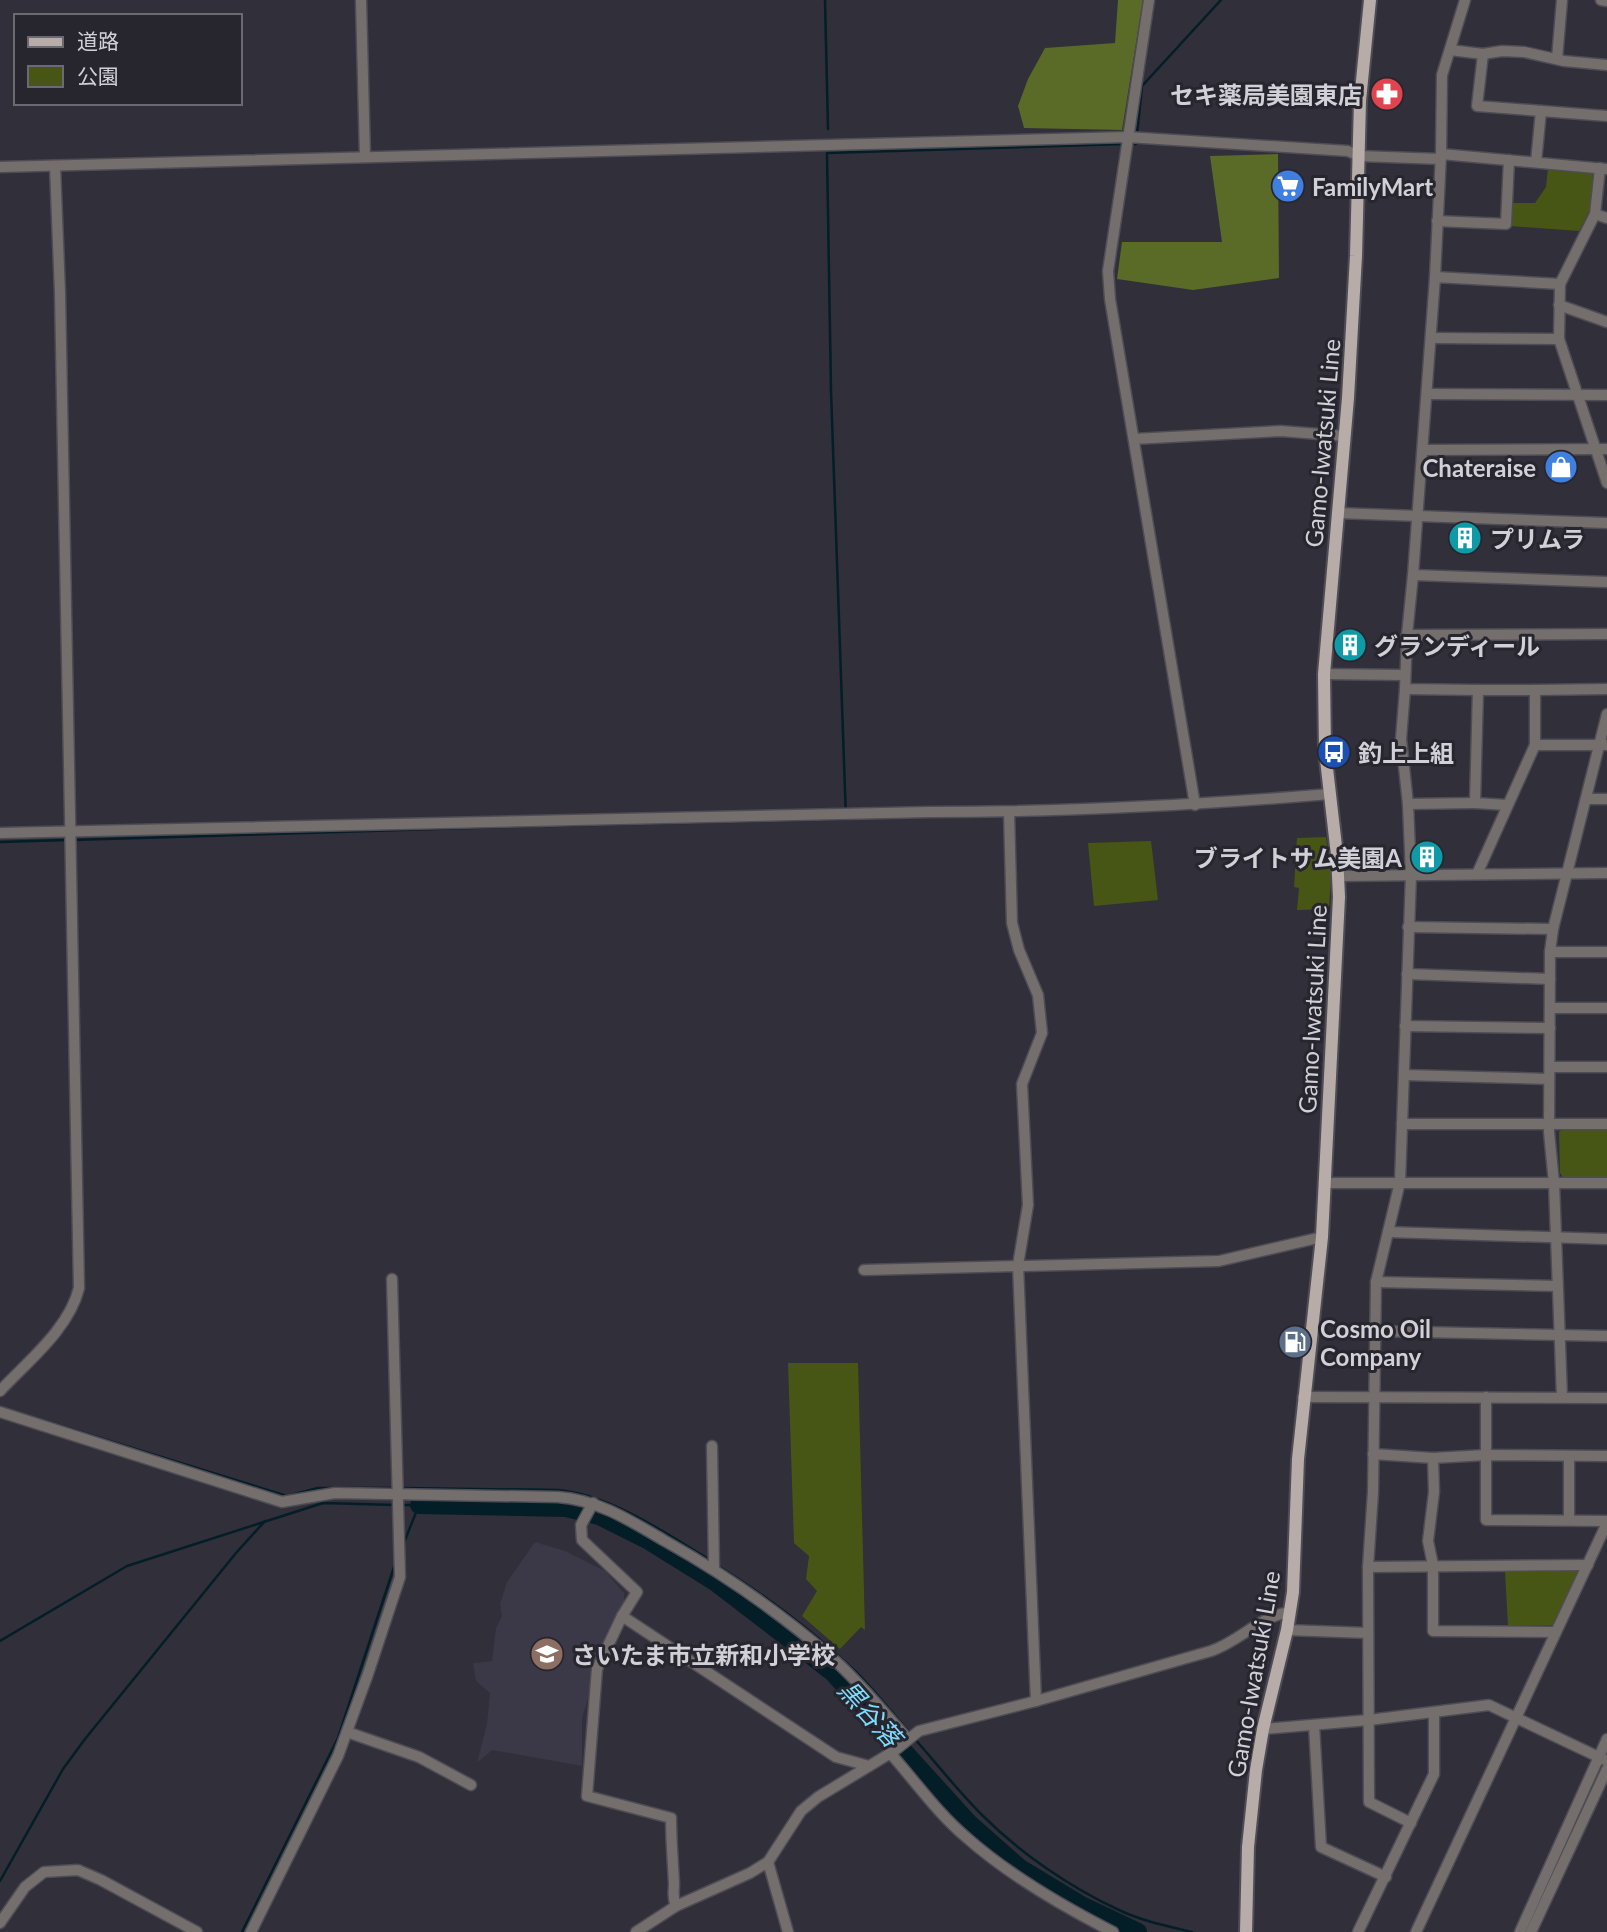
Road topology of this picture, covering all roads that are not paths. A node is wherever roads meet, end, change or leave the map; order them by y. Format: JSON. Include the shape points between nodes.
{"nodes":[{"id":1,"x":361,"y":0,"type":"edge"},
{"id":2,"x":1149,"y":0,"type":"edge"},
{"id":3,"x":1370,"y":0,"type":"edge"},
{"id":4,"x":1465,"y":0,"type":"edge"},
{"id":5,"x":1562,"y":0,"type":"edge"},
{"id":6,"x":1601,"y":0,"type":"edge"},
{"id":7,"x":1607,"y":1,"type":"edge"},
{"id":8,"x":1450,"y":50,"type":"junction"},
{"id":9,"x":1483,"y":54,"type":"junction"},
{"id":10,"x":1557,"y":59,"type":"junction"},
{"id":11,"x":1607,"y":65,"type":"edge"},
{"id":12,"x":1541,"y":111,"type":"junction"},
{"id":13,"x":1607,"y":116,"type":"edge"},
{"id":14,"x":1127,"y":137,"type":"junction"},
{"id":15,"x":365,"y":156,"type":"junction"},
{"id":16,"x":1359,"y":156,"type":"junction"},
{"id":17,"x":1441,"y":157,"type":"junction"},
{"id":18,"x":1508,"y":160,"type":"junction"},
{"id":19,"x":1536,"y":162,"type":"junction"},
{"id":20,"x":55,"y":166,"type":"junction"},
{"id":21,"x":0,"y":167,"type":"edge"},
{"id":22,"x":1604,"y":169,"type":"edge"},
{"id":23,"x":1595,"y":214,"type":"junction"},
{"id":24,"x":1607,"y":218,"type":"edge"},
{"id":25,"x":1437,"y":221,"type":"junction"},
{"id":26,"x":1435,"y":277,"type":"junction"},
{"id":27,"x":1560,"y":284,"type":"junction"},
{"id":28,"x":1559,"y":305,"type":"junction"},
{"id":29,"x":1607,"y":322,"type":"edge"},
{"id":30,"x":1432,"y":338,"type":"junction"},
{"id":31,"x":1559,"y":339,"type":"junction"},
{"id":32,"x":1576,"y":393,"type":"junction"},
{"id":33,"x":1428,"y":394,"type":"junction"},
{"id":34,"x":1607,"y":395,"type":"edge"},
{"id":35,"x":1344,"y":436,"type":"junction"},
{"id":36,"x":1134,"y":439,"type":"junction"},
{"id":37,"x":1596,"y":449,"type":"junction"},
{"id":38,"x":1607,"y":449,"type":"edge"},
{"id":39,"x":1423,"y":450,"type":"junction"},
{"id":40,"x":1607,"y":483,"type":"edge"},
{"id":41,"x":1338,"y":513,"type":"junction"},
{"id":42,"x":1419,"y":516,"type":"junction"},
{"id":43,"x":1607,"y":523,"type":"edge"},
{"id":44,"x":1413,"y":575,"type":"junction"},
{"id":45,"x":1607,"y":582,"type":"edge"},
{"id":46,"x":1607,"y":634,"type":"edge"},
{"id":47,"x":1407,"y":635,"type":"junction"},
{"id":48,"x":1324,"y":674,"type":"junction"},
{"id":49,"x":1405,"y":675,"type":"junction"},
{"id":50,"x":1405,"y":689,"type":"junction"},
{"id":51,"x":1607,"y":689,"type":"edge"},
{"id":52,"x":1478,"y":690,"type":"junction"},
{"id":53,"x":1535,"y":690,"type":"junction"},
{"id":54,"x":1607,"y":714,"type":"edge"},
{"id":55,"x":1535,"y":745,"type":"junction"},
{"id":56,"x":1604,"y":745,"type":"edge"},
{"id":57,"x":1329,"y":794,"type":"junction"},
{"id":58,"x":1586,"y":799,"type":"junction"},
{"id":59,"x":1607,"y":799,"type":"edge"},
{"id":60,"x":1475,"y":803,"type":"junction"},
{"id":61,"x":1408,"y":804,"type":"junction"},
{"id":62,"x":1195,"y":805,"type":"junction"},
{"id":63,"x":1507,"y":805,"type":"junction"},
{"id":64,"x":1009,"y":812,"type":"junction"},
{"id":65,"x":69,"y":831,"type":"junction"},
{"id":66,"x":0,"y":833,"type":"edge"},
{"id":67,"x":1567,"y":873,"type":"junction"},
{"id":68,"x":1607,"y":873,"type":"edge"},
{"id":69,"x":1477,"y":874,"type":"junction"},
{"id":70,"x":1411,"y":875,"type":"junction"},
{"id":71,"x":1339,"y":876,"type":"junction"},
{"id":72,"x":1408,"y":927,"type":"junction"},
{"id":73,"x":1553,"y":929,"type":"junction"},
{"id":74,"x":1550,"y":952,"type":"junction"},
{"id":75,"x":1607,"y":952,"type":"edge"},
{"id":76,"x":1407,"y":974,"type":"junction"},
{"id":77,"x":1550,"y":979,"type":"junction"},
{"id":78,"x":1607,"y":1008,"type":"edge"},
{"id":79,"x":1550,"y":1009,"type":"junction"},
{"id":80,"x":1405,"y":1026,"type":"junction"},
{"id":81,"x":1550,"y":1028,"type":"junction"},
{"id":82,"x":1550,"y":1067,"type":"junction"},
{"id":83,"x":1607,"y":1067,"type":"edge"},
{"id":84,"x":1404,"y":1075,"type":"junction"},
{"id":85,"x":1549,"y":1079,"type":"junction"},
{"id":86,"x":1549,"y":1123,"type":"junction"},
{"id":87,"x":1402,"y":1124,"type":"junction"},
{"id":88,"x":1607,"y":1124,"type":"edge"},
{"id":89,"x":1400,"y":1182,"type":"junction"},
{"id":90,"x":1324,"y":1183,"type":"junction"},
{"id":91,"x":1607,"y":1183,"type":"edge"},
{"id":92,"x":1554,"y":1184,"type":"junction"},
{"id":93,"x":1388,"y":1232,"type":"junction"},
{"id":94,"x":1322,"y":1237,"type":"junction"},
{"id":95,"x":1556,"y":1238,"type":"junction"},
{"id":96,"x":1607,"y":1239,"type":"edge"},
{"id":97,"x":1018,"y":1265,"type":"junction"},
{"id":98,"x":864,"y":1270,"type":"dead end"},
{"id":99,"x":392,"y":1279,"type":"dead end"},
{"id":100,"x":1376,"y":1282,"type":"junction"},
{"id":101,"x":1557,"y":1286,"type":"junction"},
{"id":102,"x":1375,"y":1331,"type":"junction"},
{"id":103,"x":1559,"y":1335,"type":"junction"},
{"id":104,"x":1607,"y":1336,"type":"edge"},
{"id":105,"x":0,"y":1391,"type":"edge"},
{"id":106,"x":1303,"y":1396,"type":"junction"},
{"id":107,"x":1373,"y":1397,"type":"junction"},
{"id":108,"x":1486,"y":1397,"type":"junction"},
{"id":109,"x":1562,"y":1397,"type":"junction"},
{"id":110,"x":1607,"y":1398,"type":"edge"},
{"id":111,"x":0,"y":1412,"type":"edge"},
{"id":112,"x":712,"y":1446,"type":"dead end"},
{"id":113,"x":1373,"y":1454,"type":"junction"},
{"id":114,"x":1486,"y":1455,"type":"junction"},
{"id":115,"x":1569,"y":1457,"type":"junction"},
{"id":116,"x":1607,"y":1457,"type":"edge"},
{"id":117,"x":1433,"y":1458,"type":"junction"},
{"id":118,"x":399,"y":1495,"type":"junction"},
{"id":119,"x":593,"y":1503,"type":"junction"},
{"id":120,"x":1569,"y":1520,"type":"junction"},
{"id":121,"x":1607,"y":1522,"type":"edge"},
{"id":122,"x":1588,"y":1564,"type":"junction"},
{"id":123,"x":1433,"y":1565,"type":"junction"},
{"id":124,"x":1368,"y":1567,"type":"junction"},
{"id":125,"x":714,"y":1570,"type":"junction"},
{"id":126,"x":1290,"y":1612,"type":"junction"},
{"id":127,"x":622,"y":1616,"type":"junction"},
{"id":128,"x":1287,"y":1630,"type":"junction"},
{"id":129,"x":1555,"y":1632,"type":"junction"},
{"id":130,"x":1368,"y":1633,"type":"junction"},
{"id":131,"x":1036,"y":1701,"type":"junction"},
{"id":132,"x":1434,"y":1712,"type":"junction"},
{"id":133,"x":1515,"y":1717,"type":"junction"},
{"id":134,"x":1368,"y":1720,"type":"junction"},
{"id":135,"x":1314,"y":1726,"type":"junction"},
{"id":136,"x":1263,"y":1730,"type":"junction"},
{"id":137,"x":347,"y":1731,"type":"junction"},
{"id":138,"x":1607,"y":1739,"type":"edge"},
{"id":139,"x":906,"y":1741,"type":"junction"},
{"id":140,"x":892,"y":1752,"type":"junction"},
{"id":141,"x":1603,"y":1759,"type":"edge"},
{"id":142,"x":869,"y":1766,"type":"junction"},
{"id":143,"x":1607,"y":1769,"type":"edge"},
{"id":144,"x":471,"y":1785,"type":"dead end"},
{"id":145,"x":1411,"y":1823,"type":"junction"},
{"id":146,"x":768,"y":1862,"type":"junction"},
{"id":147,"x":1386,"y":1877,"type":"junction"},
{"id":148,"x":676,"y":1906,"type":"junction"},
{"id":149,"x":0,"y":1923,"type":"edge"},
{"id":150,"x":197,"y":1932,"type":"edge"},
{"id":151,"x":251,"y":1932,"type":"edge"},
{"id":152,"x":636,"y":1932,"type":"edge"},
{"id":153,"x":788,"y":1932,"type":"edge"},
{"id":154,"x":1113,"y":1932,"type":"edge"},
{"id":155,"x":1246,"y":1932,"type":"edge"},
{"id":156,"x":1358,"y":1932,"type":"edge"},
{"id":157,"x":1416,"y":1932,"type":"edge"},
{"id":158,"x":1520,"y":1932,"type":"edge"},
{"id":159,"x":1531,"y":1932,"type":"edge"}],
"edges":[{"from":1,"to":15,"type":"street"},
{"from":2,"to":14,"type":"street"},
{"from":3,"to":16,"type":"main road","name":"Gamo-Iwatsuki Line"},
{"from":4,"to":8,"type":"street"},
{"from":5,"to":10,"type":"street"},
{"from":6,"to":7,"type":"street"},
{"from":8,"to":9,"type":"street"},
{"from":8,"to":17,"type":"street","via":[[1441,75]]},
{"from":9,"to":10,"type":"street","via":[[1524,52]]},
{"from":9,"to":12,"type":"street","via":[[1477,106]]},
{"from":10,"to":11,"type":"street"},
{"from":12,"to":13,"type":"street"},
{"from":12,"to":19,"type":"street"},
{"from":14,"to":15,"type":"street"},
{"from":14,"to":16,"type":"street","via":[[1348,151]]},
{"from":14,"to":36,"type":"street","via":[[1108,271]]},
{"from":15,"to":20,"type":"street"},
{"from":16,"to":17,"type":"street"},
{"from":16,"to":35,"type":"main road","name":"Gamo-Iwatsuki Line"},
{"from":17,"to":18,"type":"street"},
{"from":17,"to":25,"type":"street"},
{"from":18,"to":19,"type":"street"},
{"from":18,"to":25,"type":"street","via":[[1506,225]]},
{"from":19,"to":22,"type":"street"},
{"from":20,"to":21,"type":"street"},
{"from":20,"to":65,"type":"street"},
{"from":22,"to":23,"type":"street"},
{"from":23,"to":24,"type":"street"},
{"from":23,"to":27,"type":"street"},
{"from":25,"to":26,"type":"street"},
{"from":26,"to":27,"type":"street"},
{"from":26,"to":30,"type":"street"},
{"from":27,"to":28,"type":"street"},
{"from":28,"to":29,"type":"street"},
{"from":28,"to":31,"type":"street"},
{"from":30,"to":31,"type":"street"},
{"from":30,"to":33,"type":"street"},
{"from":31,"to":32,"type":"street"},
{"from":32,"to":33,"type":"street"},
{"from":32,"to":34,"type":"street"},
{"from":32,"to":37,"type":"street"},
{"from":33,"to":39,"type":"street"},
{"from":35,"to":36,"type":"street","via":[[1281,431]]},
{"from":35,"to":41,"type":"main road","name":"Gamo-Iwatsuki Line"},
{"from":36,"to":62,"type":"street"},
{"from":37,"to":38,"type":"street"},
{"from":37,"to":39,"type":"street"},
{"from":37,"to":40,"type":"street"},
{"from":39,"to":42,"type":"street"},
{"from":41,"to":42,"type":"street"},
{"from":41,"to":48,"type":"main road","name":"Gamo-Iwatsuki Line"},
{"from":42,"to":43,"type":"street"},
{"from":42,"to":44,"type":"street"},
{"from":44,"to":45,"type":"street"},
{"from":44,"to":47,"type":"street"},
{"from":46,"to":47,"type":"street"},
{"from":47,"to":49,"type":"street"},
{"from":48,"to":49,"type":"street"},
{"from":48,"to":57,"type":"main road","name":"Gamo-Iwatsuki Line"},
{"from":49,"to":50,"type":"street"},
{"from":50,"to":52,"type":"street"},
{"from":50,"to":61,"type":"street","via":[[1401,739]]},
{"from":51,"to":53,"type":"street"},
{"from":52,"to":53,"type":"street"},
{"from":52,"to":60,"type":"street"},
{"from":53,"to":55,"type":"street"},
{"from":54,"to":56,"type":"street"},
{"from":55,"to":56,"type":"street"},
{"from":55,"to":63,"type":"street"},
{"from":56,"to":58,"type":"street"},
{"from":57,"to":62,"type":"street"},
{"from":57,"to":71,"type":"main road","name":"Gamo-Iwatsuki Line"},
{"from":58,"to":59,"type":"street"},
{"from":58,"to":67,"type":"street"},
{"from":60,"to":61,"type":"street"},
{"from":60,"to":63,"type":"street"},
{"from":61,"to":70,"type":"street"},
{"from":62,"to":64,"type":"street"},
{"from":63,"to":69,"type":"street"},
{"from":64,"to":65,"type":"street"},
{"from":64,"to":97,"type":"street","via":[[1012,923],[1038,995],[1042,1033],[1021,1084],[1028,1205]]},
{"from":65,"to":66,"type":"street"},
{"from":65,"to":105,"type":"street","via":[[79,1288],[75,1306]]},
{"from":67,"to":68,"type":"street"},
{"from":67,"to":69,"type":"street"},
{"from":67,"to":73,"type":"street"},
{"from":69,"to":70,"type":"street"},
{"from":70,"to":71,"type":"street"},
{"from":70,"to":72,"type":"street"},
{"from":71,"to":90,"type":"main road","name":"Gamo-Iwatsuki Line"},
{"from":72,"to":73,"type":"street"},
{"from":72,"to":76,"type":"street"},
{"from":73,"to":74,"type":"street"},
{"from":74,"to":75,"type":"street"},
{"from":74,"to":77,"type":"street"},
{"from":76,"to":77,"type":"street"},
{"from":76,"to":80,"type":"street"},
{"from":77,"to":79,"type":"street"},
{"from":78,"to":79,"type":"street"},
{"from":79,"to":81,"type":"street"},
{"from":80,"to":81,"type":"street"},
{"from":80,"to":84,"type":"street"},
{"from":81,"to":82,"type":"street"},
{"from":82,"to":83,"type":"street"},
{"from":82,"to":85,"type":"street"},
{"from":84,"to":85,"type":"street"},
{"from":84,"to":87,"type":"street"},
{"from":85,"to":86,"type":"street"},
{"from":86,"to":87,"type":"street"},
{"from":86,"to":88,"type":"street"},
{"from":86,"to":92,"type":"street"},
{"from":87,"to":89,"type":"street"},
{"from":89,"to":90,"type":"street"},
{"from":89,"to":92,"type":"street"},
{"from":89,"to":93,"type":"street"},
{"from":90,"to":94,"type":"main road","name":"Gamo-Iwatsuki Line"},
{"from":91,"to":92,"type":"street"},
{"from":92,"to":95,"type":"street"},
{"from":93,"to":95,"type":"street"},
{"from":93,"to":100,"type":"street"},
{"from":94,"to":97,"type":"street","via":[[1219,1261]]},
{"from":94,"to":106,"type":"main road","name":"Gamo-Iwatsuki Line"},
{"from":95,"to":96,"type":"street"},
{"from":95,"to":101,"type":"street"},
{"from":97,"to":98,"type":"street"},
{"from":97,"to":131,"type":"street"},
{"from":99,"to":118,"type":"street"},
{"from":100,"to":101,"type":"street"},
{"from":100,"to":102,"type":"street"},
{"from":101,"to":103,"type":"street"},
{"from":102,"to":103,"type":"street"},
{"from":102,"to":107,"type":"street"},
{"from":103,"to":104,"type":"street"},
{"from":103,"to":109,"type":"street"},
{"from":106,"to":107,"type":"street"},
{"from":106,"to":126,"type":"main road","name":"Gamo-Iwatsuki Line"},
{"from":107,"to":108,"type":"street"},
{"from":107,"to":113,"type":"street"},
{"from":108,"to":109,"type":"street"},
{"from":108,"to":114,"type":"street"},
{"from":109,"to":110,"type":"street"},
{"from":111,"to":118,"type":"street","via":[[282,1502],[335,1493]]},
{"from":112,"to":125,"type":"street"},
{"from":113,"to":117,"type":"street"},
{"from":113,"to":124,"type":"street"},
{"from":114,"to":115,"type":"street"},
{"from":114,"to":117,"type":"street"},
{"from":114,"to":120,"type":"street","via":[[1486,1520]]},
{"from":115,"to":116,"type":"street"},
{"from":115,"to":120,"type":"street"},
{"from":117,"to":123,"type":"street","via":[[1428,1541]]},
{"from":118,"to":119,"type":"street","via":[[558,1497]]},
{"from":118,"to":137,"type":"street","via":[[400,1577]]},
{"from":119,"to":125,"type":"street","via":[[628,1518]]},
{"from":119,"to":127,"type":"street","via":[[581,1525],[582,1540],[637,1592]]},
{"from":120,"to":121,"type":"street"},
{"from":121,"to":122,"type":"street"},
{"from":122,"to":123,"type":"street"},
{"from":122,"to":129,"type":"street"},
{"from":123,"to":124,"type":"street"},
{"from":123,"to":129,"type":"street","via":[[1433,1631]]},
{"from":124,"to":130,"type":"street"},
{"from":125,"to":139,"type":"street","via":[[833,1659]]},
{"from":126,"to":128,"type":"main road","name":"Gamo-Iwatsuki Line"},
{"from":126,"to":131,"type":"street","via":[[1263,1620],[1220,1648]]},
{"from":127,"to":142,"type":"street","via":[[836,1757]]},
{"from":127,"to":148,"type":"street","via":[[597,1669],[587,1796],[671,1818]]},
{"from":128,"to":130,"type":"street"},
{"from":128,"to":136,"type":"main road","name":"Gamo-Iwatsuki Line"},
{"from":129,"to":133,"type":"street"},
{"from":130,"to":134,"type":"street"},
{"from":131,"to":139,"type":"street","via":[[919,1731]]},
{"from":132,"to":133,"type":"street","via":[[1489,1705]]},
{"from":132,"to":134,"type":"street"},
{"from":132,"to":145,"type":"street","via":[[1434,1774]]},
{"from":133,"to":141,"type":"street"},
{"from":133,"to":157,"type":"street"},
{"from":134,"to":135,"type":"street"},
{"from":134,"to":145,"type":"street","via":[[1370,1802]]},
{"from":135,"to":136,"type":"street"},
{"from":135,"to":147,"type":"street","via":[[1321,1847]]},
{"from":136,"to":155,"type":"main road","name":"Gamo-Iwatsuki Line","via":[[1250,1815]]},
{"from":137,"to":144,"type":"street","via":[[419,1756]]},
{"from":137,"to":151,"type":"street"},
{"from":138,"to":141,"type":"street"},
{"from":139,"to":140,"type":"street"},
{"from":140,"to":142,"type":"street"},
{"from":140,"to":154,"type":"street","via":[[965,1838],[1024,1881]]},
{"from":141,"to":158,"type":"street"},
{"from":142,"to":146,"type":"street","via":[[801,1811]]},
{"from":143,"to":159,"type":"street"},
{"from":145,"to":147,"type":"street"},
{"from":146,"to":148,"type":"street"},
{"from":146,"to":153,"type":"street"},
{"from":147,"to":156,"type":"street"},
{"from":148,"to":152,"type":"street"},
{"from":149,"to":150,"type":"street","via":[[24,1887],[44,1872],[78,1870]]}]}
